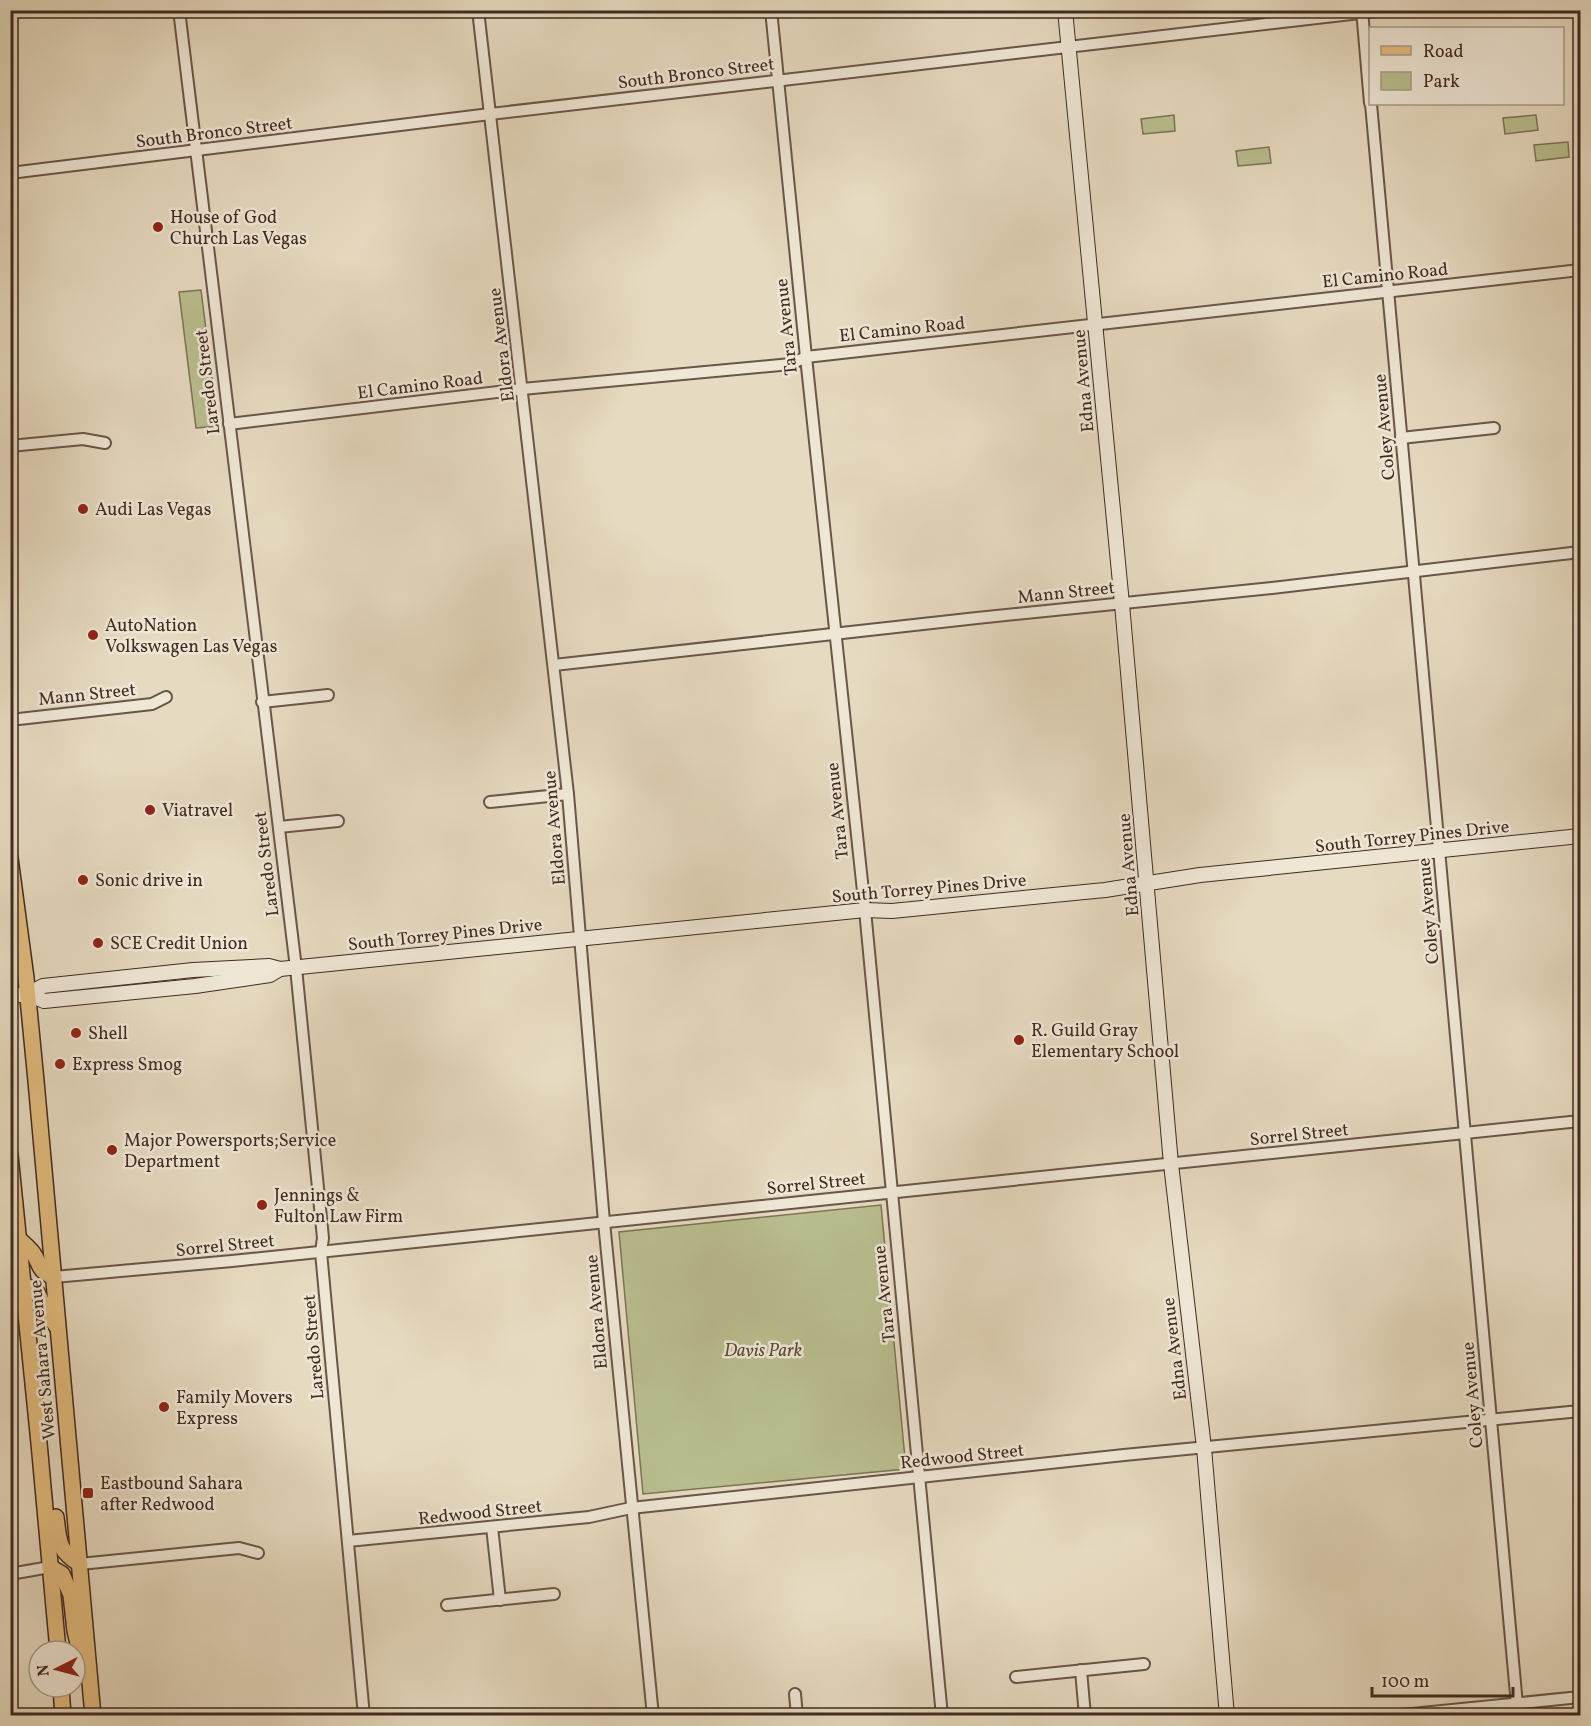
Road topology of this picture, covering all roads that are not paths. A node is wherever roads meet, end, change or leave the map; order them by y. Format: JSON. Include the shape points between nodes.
{"nodes":[{"id":1,"x":179,"y":10,"type":"edge"},
{"id":2,"x":478,"y":10,"type":"edge"},
{"id":3,"x":771,"y":10,"type":"edge"},
{"id":4,"x":1065,"y":10,"type":"edge"},
{"id":5,"x":1386,"y":10,"type":"edge"},
{"id":6,"x":1362,"y":12,"type":"edge"},
{"id":7,"x":1068,"y":46,"type":"junction"},
{"id":8,"x":778,"y":80,"type":"junction"},
{"id":9,"x":1369,"y":83,"type":"edge"},
{"id":10,"x":1371,"y":105,"type":"edge"},
{"id":11,"x":490,"y":114,"type":"junction"},
{"id":12,"x":196,"y":151,"type":"junction"},
{"id":13,"x":10,"y":173,"type":"edge"},
{"id":14,"x":1581,"y":270,"type":"edge"},
{"id":15,"x":1388,"y":291,"type":"junction"},
{"id":16,"x":1096,"y":324,"type":"junction"},
{"id":17,"x":806,"y":357,"type":"junction"},
{"id":18,"x":522,"y":389,"type":"junction"},
{"id":19,"x":229,"y":424,"type":"junction"},
{"id":20,"x":1494,"y":428,"type":"dead end"},
{"id":21,"x":1401,"y":438,"type":"junction"},
{"id":22,"x":105,"y":444,"type":"dead end"},
{"id":23,"x":10,"y":446,"type":"edge"},
{"id":24,"x":1581,"y":552,"type":"edge"},
{"id":25,"x":1414,"y":572,"type":"junction"},
{"id":26,"x":1122,"y":604,"type":"junction"},
{"id":27,"x":835,"y":634,"type":"junction"},
{"id":28,"x":554,"y":665,"type":"junction"},
{"id":29,"x":328,"y":695,"type":"dead end"},
{"id":30,"x":166,"y":697,"type":"dead end"},
{"id":31,"x":262,"y":702,"type":"junction"},
{"id":32,"x":10,"y":720,"type":"edge"},
{"id":33,"x":568,"y":794,"type":"junction"},
{"id":34,"x":490,"y":802,"type":"dead end"},
{"id":35,"x":338,"y":821,"type":"dead end"},
{"id":36,"x":279,"y":827,"type":"junction"},
{"id":37,"x":1581,"y":836,"type":"edge"},
{"id":38,"x":1439,"y":852,"type":"junction"},
{"id":39,"x":10,"y":858,"type":"edge"},
{"id":40,"x":1148,"y":882,"type":"junction"},
{"id":41,"x":864,"y":910,"type":"junction"},
{"id":42,"x":580,"y":939,"type":"junction"},
{"id":43,"x":296,"y":968,"type":"junction"},
{"id":44,"x":280,"y":969,"type":"junction"},
{"id":45,"x":193,"y":970,"type":"junction"},
{"id":46,"x":195,"y":986,"type":"junction"},
{"id":47,"x":27,"y":994,"type":"junction"},
{"id":48,"x":10,"y":996,"type":"edge"},
{"id":49,"x":1581,"y":1121,"type":"edge"},
{"id":50,"x":1464,"y":1133,"type":"junction"},
{"id":51,"x":10,"y":1155,"type":"edge"},
{"id":52,"x":1171,"y":1164,"type":"junction"},
{"id":53,"x":891,"y":1192,"type":"junction"},
{"id":54,"x":604,"y":1222,"type":"junction"},
{"id":55,"x":19,"y":1239,"type":"junction"},
{"id":56,"x":321,"y":1252,"type":"junction"},
{"id":57,"x":54,"y":1278,"type":"junction"},
{"id":58,"x":24,"y":1286,"type":"junction"},
{"id":59,"x":59,"y":1329,"type":"junction"},
{"id":60,"x":1581,"y":1411,"type":"edge"},
{"id":61,"x":1491,"y":1419,"type":"junction"},
{"id":62,"x":1204,"y":1448,"type":"junction"},
{"id":63,"x":42,"y":1469,"type":"junction"},
{"id":64,"x":919,"y":1478,"type":"junction"},
{"id":65,"x":631,"y":1508,"type":"junction"},
{"id":66,"x":492,"y":1527,"type":"junction"},
{"id":67,"x":348,"y":1541,"type":"junction"},
{"id":68,"x":258,"y":1553,"type":"dead end"},
{"id":69,"x":80,"y":1564,"type":"junction"},
{"id":70,"x":50,"y":1567,"type":"junction"},
{"id":71,"x":10,"y":1574,"type":"edge"},
{"id":72,"x":554,"y":1594,"type":"dead end"},
{"id":73,"x":500,"y":1600,"type":"junction"},
{"id":74,"x":447,"y":1605,"type":"dead end"},
{"id":75,"x":57,"y":1639,"type":"edge"},
{"id":76,"x":1144,"y":1664,"type":"dead end"},
{"id":77,"x":1081,"y":1670,"type":"junction"},
{"id":78,"x":1016,"y":1677,"type":"dead end"},
{"id":79,"x":795,"y":1694,"type":"dead end"},
{"id":80,"x":1581,"y":1697,"type":"edge"},
{"id":81,"x":62,"y":1699,"type":"edge"},
{"id":82,"x":1517,"y":1702,"type":"junction"},
{"id":83,"x":93,"y":1709,"type":"edge"},
{"id":84,"x":63,"y":1716,"type":"edge"},
{"id":85,"x":364,"y":1716,"type":"edge"},
{"id":86,"x":652,"y":1716,"type":"edge"},
{"id":87,"x":797,"y":1716,"type":"edge"},
{"id":88,"x":942,"y":1716,"type":"edge"},
{"id":89,"x":1085,"y":1716,"type":"edge"},
{"id":90,"x":1227,"y":1716,"type":"edge"},
{"id":91,"x":1392,"y":1716,"type":"edge"},
{"id":92,"x":1518,"y":1716,"type":"edge"}],
"edges":[{"from":1,"to":12,"type":"street","name":"Laredo Street"},
{"from":2,"to":11,"type":"street","name":"Eldora Avenue"},
{"from":3,"to":8,"type":"street","name":"Tara Avenue"},
{"from":4,"to":7,"type":"street","name":"Edna Avenue"},
{"from":5,"to":6,"type":"street","name":"South Bronco Street"},
{"from":6,"to":7,"type":"street","name":"South Bronco Street"},
{"from":6,"to":9,"type":"street","name":"Coley Avenue"},
{"from":7,"to":8,"type":"street","name":"South Bronco Street"},
{"from":7,"to":16,"type":"street","name":"Edna Avenue"},
{"from":8,"to":11,"type":"street","name":"South Bronco Street"},
{"from":8,"to":17,"type":"street","name":"Tara Avenue"},
{"from":10,"to":15,"type":"street","name":"Coley Avenue"},
{"from":11,"to":12,"type":"street","name":"South Bronco Street"},
{"from":11,"to":18,"type":"street","name":"Eldora Avenue"},
{"from":12,"to":13,"type":"street","name":"South Bronco Street"},
{"from":12,"to":19,"type":"street","name":"Laredo Street"},
{"from":14,"to":15,"type":"street","name":"El Camino Road"},
{"from":15,"to":16,"type":"street","name":"El Camino Road"},
{"from":15,"to":21,"type":"street","name":"Coley Avenue"},
{"from":16,"to":17,"type":"street","name":"El Camino Road"},
{"from":16,"to":26,"type":"street","name":"Edna Avenue"},
{"from":17,"to":18,"type":"street","name":"El Camino Road","via":[[791,364]]},
{"from":17,"to":27,"type":"street","name":"Tara Avenue"},
{"from":18,"to":19,"type":"street","name":"El Camino Road"},
{"from":18,"to":28,"type":"street","name":"Eldora Avenue"},
{"from":19,"to":31,"type":"street","name":"Laredo Street"},
{"from":20,"to":21,"type":"street"},
{"from":21,"to":25,"type":"street","name":"Coley Avenue"},
{"from":22,"to":23,"type":"street","via":[[83,439]]},
{"from":24,"to":25,"type":"street","name":"Mann Street"},
{"from":25,"to":26,"type":"street","name":"Mann Street"},
{"from":25,"to":38,"type":"street","name":"Coley Avenue"},
{"from":26,"to":27,"type":"street","name":"Mann Street"},
{"from":26,"to":40,"type":"street","name":"Edna Avenue"},
{"from":27,"to":28,"type":"street","name":"Mann Street"},
{"from":27,"to":41,"type":"street","name":"Tara Avenue"},
{"from":28,"to":33,"type":"street","name":"Eldora Avenue"},
{"from":29,"to":31,"type":"street"},
{"from":30,"to":32,"type":"street","name":"Mann Street","via":[[152,704]]},
{"from":31,"to":36,"type":"street","name":"Laredo Street"},
{"from":33,"to":34,"type":"street"},
{"from":33,"to":42,"type":"street","name":"Eldora Avenue"},
{"from":35,"to":36,"type":"street"},
{"from":36,"to":43,"type":"street","name":"Laredo Street"},
{"from":37,"to":38,"type":"street","name":"South Torrey Pines Drive"},
{"from":38,"to":40,"type":"street","name":"South Torrey Pines Drive"},
{"from":38,"to":50,"type":"street","name":"Coley Avenue"},
{"from":39,"to":47,"type":"main road","name":"West Sahara Avenue"},
{"from":40,"to":41,"type":"street","name":"South Torrey Pines Drive","via":[[1106,890],[892,911]]},
{"from":40,"to":52,"type":"street","name":"Edna Avenue"},
{"from":41,"to":42,"type":"street","name":"South Torrey Pines Drive"},
{"from":41,"to":53,"type":"street","name":"Tara Avenue"},
{"from":42,"to":43,"type":"street","name":"South Torrey Pines Drive"},
{"from":42,"to":54,"type":"street","name":"Eldora Avenue"},
{"from":43,"to":44,"type":"street","name":"South Torrey Pines Drive"},
{"from":43,"to":56,"type":"street","name":"Laredo Street","via":[[323,1238]]},
{"from":44,"to":45,"type":"street","name":"South Torrey Pines Drive","via":[[269,966]]},
{"from":44,"to":46,"type":"street","name":"South Torrey Pines Drive","via":[[270,975]]},
{"from":45,"to":46,"type":"street"},
{"from":45,"to":47,"type":"street","name":"South Torrey Pines Drive","via":[[43,986]]},
{"from":46,"to":47,"type":"street","name":"South Torrey Pines Drive","via":[[44,1001]]},
{"from":47,"to":48,"type":"street","name":"South Torrey Pines Drive"},
{"from":47,"to":57,"type":"main road","name":"West Sahara Avenue"},
{"from":49,"to":50,"type":"street","name":"Sorrel Street"},
{"from":50,"to":52,"type":"street","name":"Sorrel Street"},
{"from":50,"to":61,"type":"street","name":"Coley Avenue"},
{"from":51,"to":55,"type":"main road","name":"West Sahara Avenue"},
{"from":52,"to":53,"type":"street","name":"Sorrel Street"},
{"from":52,"to":62,"type":"street","name":"Edna Avenue"},
{"from":53,"to":54,"type":"street","name":"Sorrel Street"},
{"from":53,"to":64,"type":"street","name":"Tara Avenue"},
{"from":54,"to":56,"type":"street","name":"Sorrel Street"},
{"from":54,"to":65,"type":"street","name":"Eldora Avenue"},
{"from":55,"to":57,"type":"main road","via":[[34,1254],[43,1273]]},
{"from":55,"to":58,"type":"main road","name":"West Sahara Avenue"},
{"from":56,"to":57,"type":"street","name":"Sorrel Street"},
{"from":56,"to":67,"type":"street","name":"Laredo Street"},
{"from":57,"to":59,"type":"main road","name":"West Sahara Avenue"},
{"from":58,"to":59,"type":"main road","via":[[37,1291]]},
{"from":58,"to":63,"type":"main road","name":"West Sahara Avenue"},
{"from":59,"to":69,"type":"main road","name":"West Sahara Avenue"},
{"from":60,"to":61,"type":"street","name":"Redwood Street"},
{"from":61,"to":62,"type":"street","name":"Redwood Street"},
{"from":61,"to":82,"type":"street","name":"Coley Avenue"},
{"from":62,"to":64,"type":"street","name":"Redwood Street"},
{"from":62,"to":90,"type":"street","name":"Edna Avenue"},
{"from":63,"to":69,"type":"main road","via":[[50,1484],[59,1543],[69,1558]]},
{"from":63,"to":70,"type":"main road","name":"West Sahara Avenue"},
{"from":64,"to":65,"type":"street","name":"Redwood Street"},
{"from":64,"to":88,"type":"street","name":"Tara Avenue"},
{"from":65,"to":66,"type":"street","name":"Redwood Street","via":[[590,1517]]},
{"from":65,"to":86,"type":"street","name":"Eldora Avenue"},
{"from":66,"to":67,"type":"street","name":"Redwood Street"},
{"from":66,"to":73,"type":"street"},
{"from":67,"to":85,"type":"street","name":"Laredo Street"},
{"from":68,"to":69,"type":"street","via":[[239,1548]]},
{"from":69,"to":83,"type":"main road","name":"West Sahara Avenue"},
{"from":70,"to":71,"type":"street"},
{"from":70,"to":75,"type":"main road","name":"West Sahara Avenue"},
{"from":70,"to":83,"type":"main road","via":[[62,1574],[71,1595]]},
{"from":72,"to":73,"type":"street"},
{"from":73,"to":74,"type":"street"},
{"from":76,"to":77,"type":"street"},
{"from":77,"to":78,"type":"street"},
{"from":77,"to":89,"type":"street"},
{"from":79,"to":87,"type":"street"},
{"from":80,"to":82,"type":"street"},
{"from":81,"to":84,"type":"main road"},
{"from":82,"to":91,"type":"street"},
{"from":82,"to":92,"type":"street","name":"Coley Avenue"}]}
